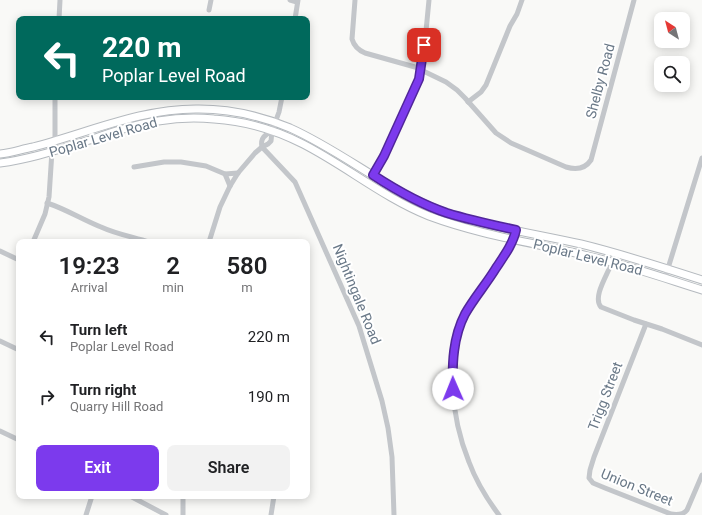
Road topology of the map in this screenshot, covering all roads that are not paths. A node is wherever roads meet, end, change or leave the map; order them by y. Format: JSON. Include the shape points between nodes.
{"nodes":[{"id":1,"x":60,"y":0,"type":"edge"},
{"id":2,"x":211,"y":0,"type":"edge"},
{"id":3,"x":290,"y":0,"type":"edge"},
{"id":4,"x":355,"y":0,"type":"edge"},
{"id":5,"x":429,"y":0,"type":"edge"},
{"id":6,"x":522,"y":0,"type":"edge"},
{"id":7,"x":634,"y":0,"type":"edge"},
{"id":8,"x":298,"y":1,"type":"edge"},
{"id":9,"x":209,"y":10,"type":"dead end"},
{"id":10,"x":59,"y":16,"type":"edge"},
{"id":11,"x":296,"y":16,"type":"edge"},
{"id":12,"x":421,"y":71,"type":"junction"},
{"id":13,"x":55,"y":100,"type":"edge"},
{"id":14,"x":281,"y":100,"type":"edge"},
{"id":15,"x":468,"y":102,"type":"junction"},
{"id":16,"x":276,"y":123,"type":"junction"},
{"id":17,"x":272,"y":131,"type":"junction"},
{"id":18,"x":55,"y":141,"type":"junction"},
{"id":19,"x":262,"y":147,"type":"junction"},
{"id":20,"x":52,"y":151,"type":"junction"},
{"id":21,"x":0,"y":154,"type":"edge"},
{"id":22,"x":702,"y":158,"type":"edge"},
{"id":23,"x":0,"y":163,"type":"edge"},
{"id":24,"x":134,"y":167,"type":"dead end"},
{"id":25,"x":238,"y":173,"type":"junction"},
{"id":26,"x":225,"y":174,"type":"junction"},
{"id":27,"x":373,"y":175,"type":"junction"},
{"id":28,"x":368,"y":183,"type":"junction"},
{"id":29,"x":230,"y":186,"type":"junction"},
{"id":30,"x":48,"y":203,"type":"junction"},
{"id":31,"x":516,"y":230,"type":"junction"},
{"id":32,"x":34,"y":239,"type":"edge"},
{"id":33,"x":139,"y":239,"type":"edge"},
{"id":34,"x":210,"y":239,"type":"edge"},
{"id":35,"x":514,"y":239,"type":"junction"},
{"id":36,"x":0,"y":251,"type":"edge"},
{"id":37,"x":16,"y":259,"type":"edge"},
{"id":38,"x":612,"y":262,"type":"junction"},
{"id":39,"x":668,"y":269,"type":"junction"},
{"id":40,"x":665,"y":278,"type":"junction"},
{"id":41,"x":702,"y":280,"type":"edge"},
{"id":42,"x":702,"y":290,"type":"edge"},
{"id":43,"x":646,"y":324,"type":"junction"},
{"id":44,"x":0,"y":341,"type":"edge"},
{"id":45,"x":702,"y":345,"type":"edge"},
{"id":46,"x":16,"y":349,"type":"edge"},
{"id":47,"x":0,"y":431,"type":"edge"},
{"id":48,"x":16,"y":439,"type":"edge"},
{"id":49,"x":702,"y":475,"type":"edge"},
{"id":50,"x":589,"y":478,"type":"joint"},
{"id":51,"x":91,"y":499,"type":"edge"},
{"id":52,"x":136,"y":499,"type":"edge"},
{"id":53,"x":183,"y":499,"type":"edge"},
{"id":54,"x":274,"y":499,"type":"edge"},
{"id":55,"x":86,"y":515,"type":"edge"},
{"id":56,"x":166,"y":515,"type":"edge"},
{"id":57,"x":183,"y":515,"type":"edge"},
{"id":58,"x":271,"y":515,"type":"edge"},
{"id":59,"x":394,"y":515,"type":"edge"},
{"id":60,"x":499,"y":515,"type":"edge"},
{"id":61,"x":679,"y":515,"type":"edge"}],
"edges":[{"from":1,"to":10,"type":"street"},
{"from":2,"to":9,"type":"street"},
{"from":3,"to":8,"type":"street"},
{"from":4,"to":12,"type":"street","via":[[351,32],[354,45],[364,53],[415,67]]},
{"from":5,"to":12,"type":"street"},
{"from":6,"to":15,"type":"street","via":[[486,85]]},
{"from":7,"to":15,"type":"street","name":"Shelby Road","via":[[597,140],[591,160],[586,166],[571,169],[502,138]]},
{"from":8,"to":11,"type":"street"},
{"from":12,"to":15,"type":"street","via":[[446,82]]},
{"from":12,"to":27,"type":"street","via":[[416,88]]},
{"from":13,"to":18,"type":"street"},
{"from":14,"to":16,"type":"street"},
{"from":16,"to":17,"type":"street"},
{"from":16,"to":18,"type":"main road","name":"Poplar Level Road","via":[[235,112],[178,109],[129,118]]},
{"from":16,"to":27,"type":"main road","name":"Poplar Level Road","via":[[302,134]]},
{"from":17,"to":19,"type":"street","via":[[264,136]]},
{"from":17,"to":20,"type":"main road","name":"Poplar Level Road","via":[[229,120],[181,118],[131,127]]},
{"from":17,"to":28,"type":"main road","name":"Poplar Level Road","via":[[302,143]]},
{"from":18,"to":20,"type":"street"},
{"from":18,"to":21,"type":"main road","name":"Poplar Level Road"},
{"from":19,"to":25,"type":"street"},
{"from":19,"to":59,"type":"street","name":"Nightingale Road","via":[[295,182],[360,326],[388,428]]},
{"from":20,"to":23,"type":"main road","name":"Poplar Level Road"},
{"from":20,"to":30,"type":"street"},
{"from":22,"to":39,"type":"street"},
{"from":24,"to":26,"type":"street","via":[[181,162],[206,166]]},
{"from":25,"to":26,"type":"street"},
{"from":25,"to":29,"type":"street"},
{"from":26,"to":29,"type":"street"},
{"from":27,"to":28,"type":"street"},
{"from":27,"to":31,"type":"main road","name":"Poplar Level Road","via":[[440,210]]},
{"from":28,"to":35,"type":"main road","name":"Poplar Level Road","via":[[427,215],[473,230]]},
{"from":29,"to":34,"type":"street"},
{"from":30,"to":32,"type":"street"},
{"from":30,"to":33,"type":"street","via":[[103,228]]},
{"from":31,"to":35,"type":"street"},
{"from":31,"to":39,"type":"main road","name":"Poplar Level Road","via":[[602,249]]},
{"from":35,"to":38,"type":"main road","name":"Poplar Level Road"},
{"from":35,"to":60,"type":"street","via":[[466,313],[459,328],[453,358],[454,398],[464,447],[476,479]]},
{"from":36,"to":37,"type":"street"},
{"from":38,"to":40,"type":"main road","name":"Poplar Level Road"},
{"from":38,"to":43,"type":"street","via":[[598,295],[599,305]]},
{"from":39,"to":40,"type":"street"},
{"from":39,"to":41,"type":"main road","name":"Poplar Level Road"},
{"from":40,"to":42,"type":"main road","name":"Poplar Level Road"},
{"from":43,"to":45,"type":"street"},
{"from":43,"to":50,"type":"street","name":"Trigg Street","via":[[594,457]]},
{"from":44,"to":46,"type":"street"},
{"from":47,"to":48,"type":"street"},
{"from":49,"to":61,"type":"street","via":[[687,510]]},
{"from":50,"to":61,"type":"street","name":"Union Street","via":[[593,483],[605,488]]},
{"from":51,"to":55,"type":"street"},
{"from":52,"to":56,"type":"street"},
{"from":53,"to":57,"type":"street"},
{"from":54,"to":58,"type":"street"}]}
